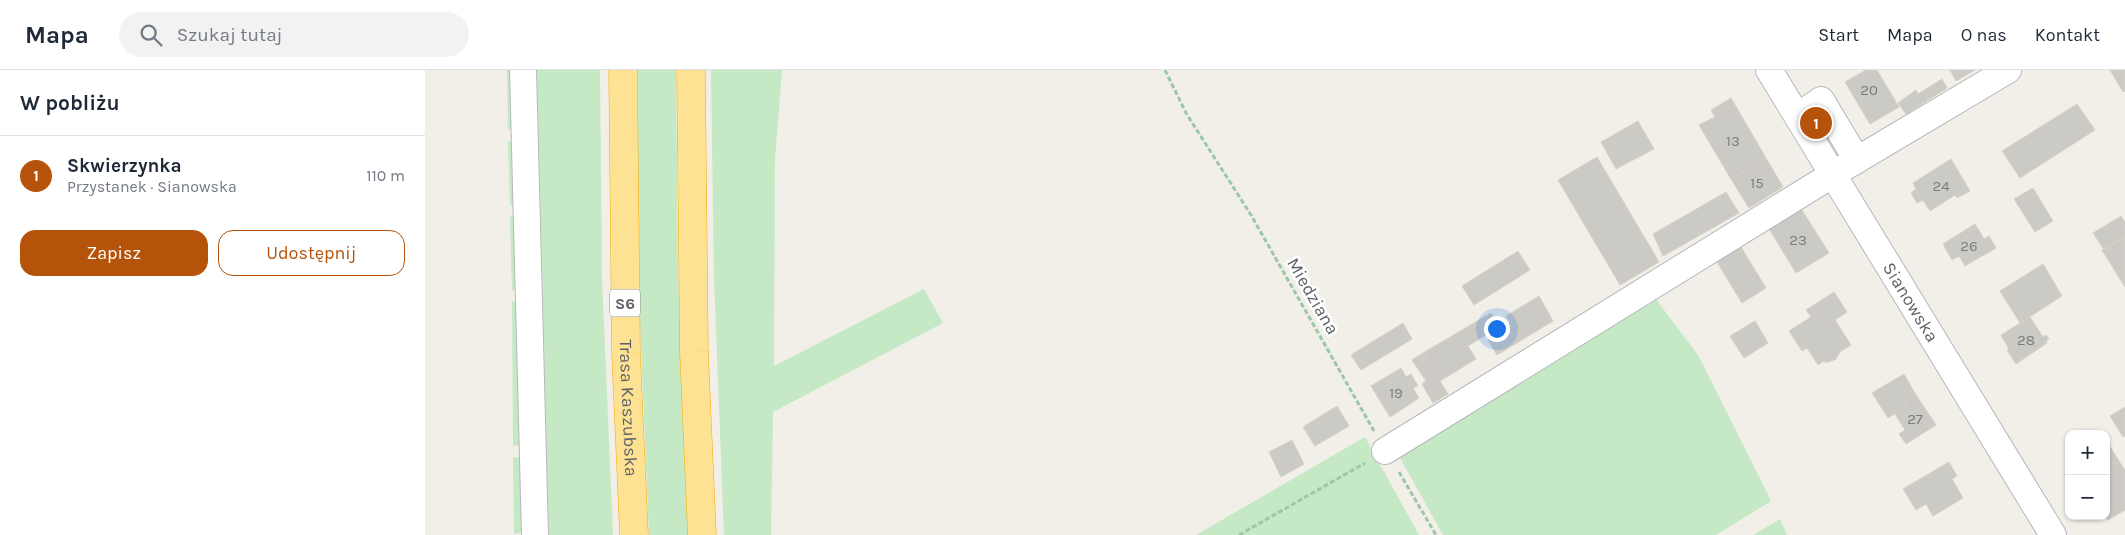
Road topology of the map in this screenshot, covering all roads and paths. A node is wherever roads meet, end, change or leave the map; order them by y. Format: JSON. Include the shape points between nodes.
{"nodes":[{"id":1,"x":523,"y":70,"type":"edge"},
{"id":2,"x":623,"y":70,"type":"edge"},
{"id":3,"x":691,"y":70,"type":"edge"},
{"id":4,"x":1165,"y":70,"type":"edge"},
{"id":5,"x":1769,"y":70,"type":"edge"},
{"id":6,"x":2008,"y":70,"type":"edge"},
{"id":7,"x":1798,"y":116,"type":"junction"},
{"id":8,"x":1857,"y":160,"type":"junction"},
{"id":9,"x":1833,"y":174,"type":"junction"},
{"id":10,"x":1385,"y":451,"type":"junction"},
{"id":11,"x":535,"y":535,"type":"edge"},
{"id":12,"x":634,"y":535,"type":"edge"},
{"id":13,"x":702,"y":535,"type":"edge"},
{"id":14,"x":1239,"y":535,"type":"edge"},
{"id":15,"x":1436,"y":535,"type":"edge"},
{"id":16,"x":2053,"y":535,"type":"edge"}],
"edges":[{"from":1,"to":11,"type":"street"},
{"from":2,"to":12,"type":"highway","name":"Trasa Kaszubska","number":"S6","via":[[626,354]]},
{"from":3,"to":13,"type":"highway","via":[[694,352]]},
{"from":4,"to":10,"type":"path","name":"Miedziana"},
{"from":5,"to":7,"type":"street","name":"Sianowska"},
{"from":6,"to":8,"type":"street"},
{"from":7,"to":8,"type":"street","via":[[1821,100]]},
{"from":7,"to":9,"type":"street","name":"Sianowska"},
{"from":8,"to":9,"type":"street"},
{"from":9,"to":10,"type":"street"},
{"from":9,"to":16,"type":"street","name":"Sianowska"},
{"from":10,"to":14,"type":"path"},
{"from":10,"to":15,"type":"path","name":"Miedziana"}]}
